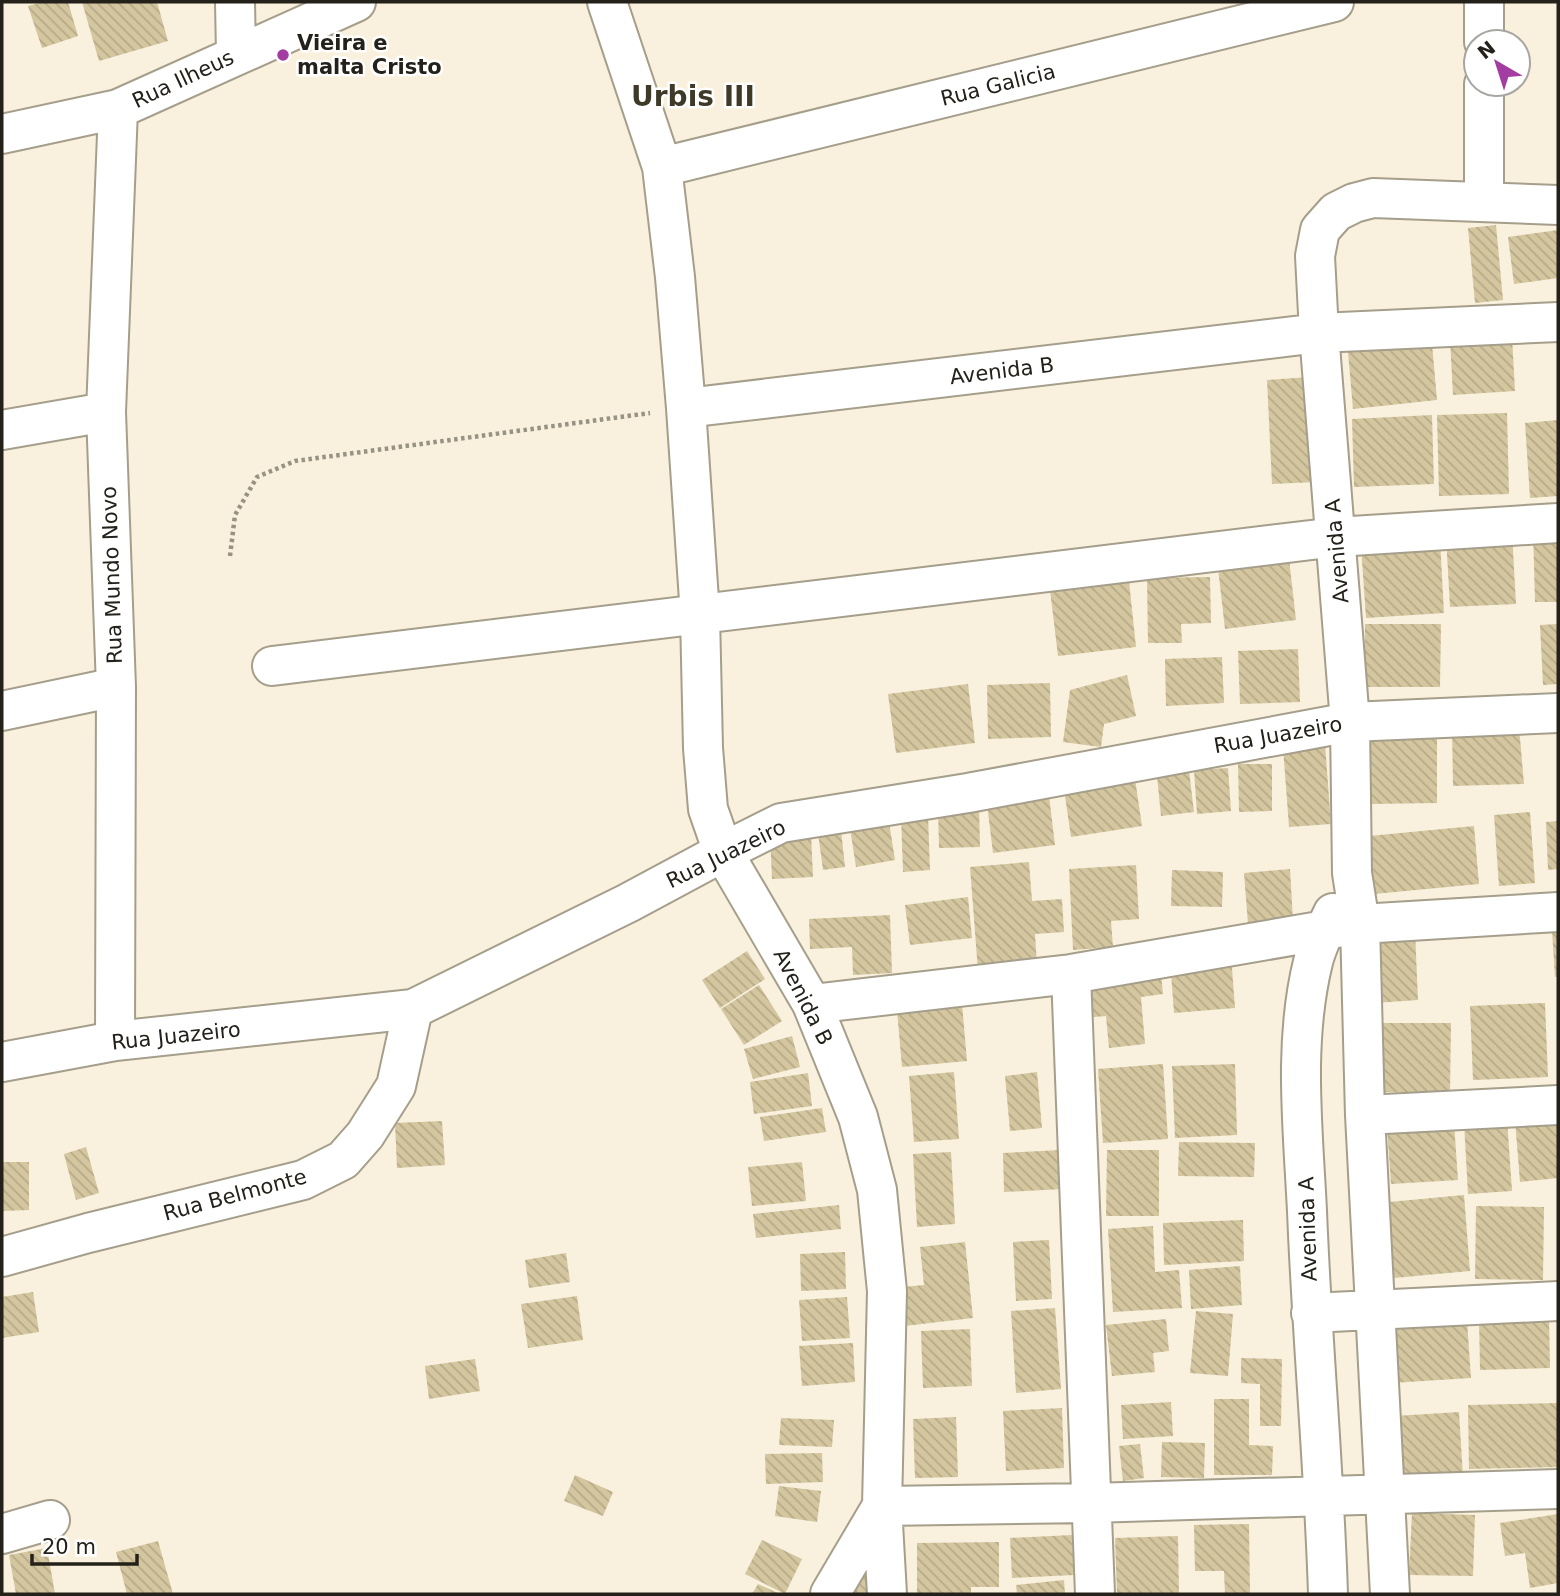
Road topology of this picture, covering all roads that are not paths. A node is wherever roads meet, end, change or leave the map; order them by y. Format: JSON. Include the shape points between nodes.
{"nodes":[{"id":1,"x":235,"y":2,"type":"edge"},
{"id":2,"x":356,"y":2,"type":"edge"},
{"id":3,"x":607,"y":2,"type":"edge"},
{"id":4,"x":1334,"y":2,"type":"edge"},
{"id":5,"x":1484,"y":2,"type":"edge"},
{"id":6,"x":1484,"y":28,"type":"edge"},
{"id":7,"x":236,"y":54,"type":"junction"},
{"id":8,"x":1484,"y":98,"type":"edge"},
{"id":9,"x":118,"y":109,"type":"junction"},
{"id":10,"x":2,"y":134,"type":"edge"},
{"id":11,"x":662,"y":167,"type":"junction"},
{"id":12,"x":1484,"y":200,"type":"junction"},
{"id":13,"x":1558,"y":205,"type":"edge"},
{"id":14,"x":1558,"y":322,"type":"edge"},
{"id":15,"x":1319,"y":333,"type":"junction"},
{"id":16,"x":686,"y":408,"type":"junction"},
{"id":17,"x":106,"y":412,"type":"junction"},
{"id":18,"x":2,"y":430,"type":"edge"},
{"id":19,"x":1558,"y":523,"type":"edge"},
{"id":20,"x":1336,"y":537,"type":"junction"},
{"id":21,"x":700,"y":615,"type":"junction"},
{"id":22,"x":272,"y":666,"type":"dead end"},
{"id":23,"x":116,"y":687,"type":"junction"},
{"id":24,"x":2,"y":711,"type":"edge"},
{"id":25,"x":1558,"y":713,"type":"edge"},
{"id":26,"x":1350,"y":722,"type":"junction"},
{"id":27,"x":723,"y":852,"type":"junction"},
{"id":28,"x":1558,"y":912,"type":"edge"},
{"id":29,"x":1342,"y":927,"type":"junction"},
{"id":30,"x":1071,"y":974,"type":"junction"},
{"id":31,"x":812,"y":1004,"type":"junction"},
{"id":32,"x":413,"y":1009,"type":"junction"},
{"id":33,"x":115,"y":1041,"type":"junction"},
{"id":34,"x":2,"y":1062,"type":"edge"},
{"id":35,"x":1558,"y":1105,"type":"edge"},
{"id":36,"x":1364,"y":1115,"type":"junction"},
{"id":37,"x":2,"y":1256,"type":"edge"},
{"id":38,"x":1558,"y":1301,"type":"edge"},
{"id":39,"x":1373,"y":1309,"type":"junction"},
{"id":40,"x":1311,"y":1312,"type":"junction"},
{"id":41,"x":1558,"y":1489,"type":"edge"},
{"id":42,"x":1383,"y":1494,"type":"junction"},
{"id":43,"x":1325,"y":1497,"type":"junction"},
{"id":44,"x":1091,"y":1503,"type":"junction"},
{"id":45,"x":882,"y":1506,"type":"junction"},
{"id":46,"x":50,"y":1520,"type":"dead end"},
{"id":47,"x":2,"y":1534,"type":"edge"},
{"id":48,"x":830,"y":1594,"type":"edge"},
{"id":49,"x":887,"y":1594,"type":"edge"},
{"id":50,"x":1095,"y":1594,"type":"edge"},
{"id":51,"x":1328,"y":1594,"type":"edge"},
{"id":52,"x":1390,"y":1594,"type":"edge"}],
"edges":[{"from":1,"to":7,"type":"street"},
{"from":2,"to":7,"type":"street","name":"Rua Ilheus"},
{"from":3,"to":11,"type":"street","name":"Avenida B"},
{"from":4,"to":11,"type":"street","name":"Rua Galicia"},
{"from":5,"to":6,"type":"street"},
{"from":7,"to":9,"type":"street","name":"Rua Ilheus"},
{"from":8,"to":12,"type":"street"},
{"from":9,"to":10,"type":"street","name":"Rua Ilheus"},
{"from":9,"to":17,"type":"street","name":"Rua Mundo Novo"},
{"from":11,"to":16,"type":"street","name":"Avenida B"},
{"from":12,"to":13,"type":"street"},
{"from":12,"to":15,"type":"street","name":"Avenida A","via":[[1373,198],[1336,212],[1320,230],[1315,256]]},
{"from":14,"to":15,"type":"street","name":"Avenida B"},
{"from":15,"to":16,"type":"street","name":"Avenida B"},
{"from":15,"to":20,"type":"street","name":"Avenida A"},
{"from":16,"to":21,"type":"street","name":"Avenida B"},
{"from":17,"to":18,"type":"street"},
{"from":17,"to":23,"type":"street","name":"Rua Mundo Novo"},
{"from":19,"to":20,"type":"street"},
{"from":20,"to":21,"type":"street"},
{"from":20,"to":26,"type":"street","name":"Avenida A"},
{"from":21,"to":22,"type":"street"},
{"from":21,"to":27,"type":"street","name":"Avenida B","via":[[708,809]]},
{"from":23,"to":24,"type":"street"},
{"from":23,"to":33,"type":"street","name":"Rua Mundo Novo"},
{"from":25,"to":26,"type":"street","name":"Rua Juazeiro"},
{"from":26,"to":27,"type":"street","name":"Rua Juazeiro","via":[[781,823]]},
{"from":26,"to":29,"type":"street","name":"Avenida A","via":[[1352,873]]},
{"from":27,"to":31,"type":"street","name":"Avenida B"},
{"from":27,"to":32,"type":"street","name":"Rua Juazeiro"},
{"from":28,"to":29,"type":"street"},
{"from":29,"to":30,"type":"street"},
{"from":29,"to":36,"type":"street","name":"Avenida A"},
{"from":29,"to":40,"type":"street","name":"Avenida A","via":[[1313,960],[1300,1059]]},
{"from":30,"to":31,"type":"street"},
{"from":30,"to":44,"type":"street"},
{"from":31,"to":45,"type":"street","name":"Avenida B","via":[[858,1117],[877,1190],[887,1291]]},
{"from":32,"to":33,"type":"street","name":"Rua Juazeiro"},
{"from":32,"to":37,"type":"street","name":"Rua Belmonte","via":[[396,1086],[343,1160],[303,1180]]},
{"from":33,"to":34,"type":"street","name":"Rua Juazeiro"},
{"from":35,"to":36,"type":"street"},
{"from":36,"to":39,"type":"street","name":"Avenida A"},
{"from":38,"to":39,"type":"street"},
{"from":39,"to":40,"type":"street"},
{"from":39,"to":42,"type":"street","name":"Avenida A"},
{"from":40,"to":43,"type":"street","name":"Avenida A"},
{"from":41,"to":42,"type":"street"},
{"from":42,"to":43,"type":"street"},
{"from":42,"to":52,"type":"street","name":"Avenida A"},
{"from":43,"to":44,"type":"street"},
{"from":43,"to":51,"type":"street","name":"Avenida A"},
{"from":44,"to":45,"type":"street"},
{"from":44,"to":50,"type":"street"},
{"from":45,"to":48,"type":"street"},
{"from":45,"to":49,"type":"street","name":"Avenida B"},
{"from":46,"to":47,"type":"street"}]}
